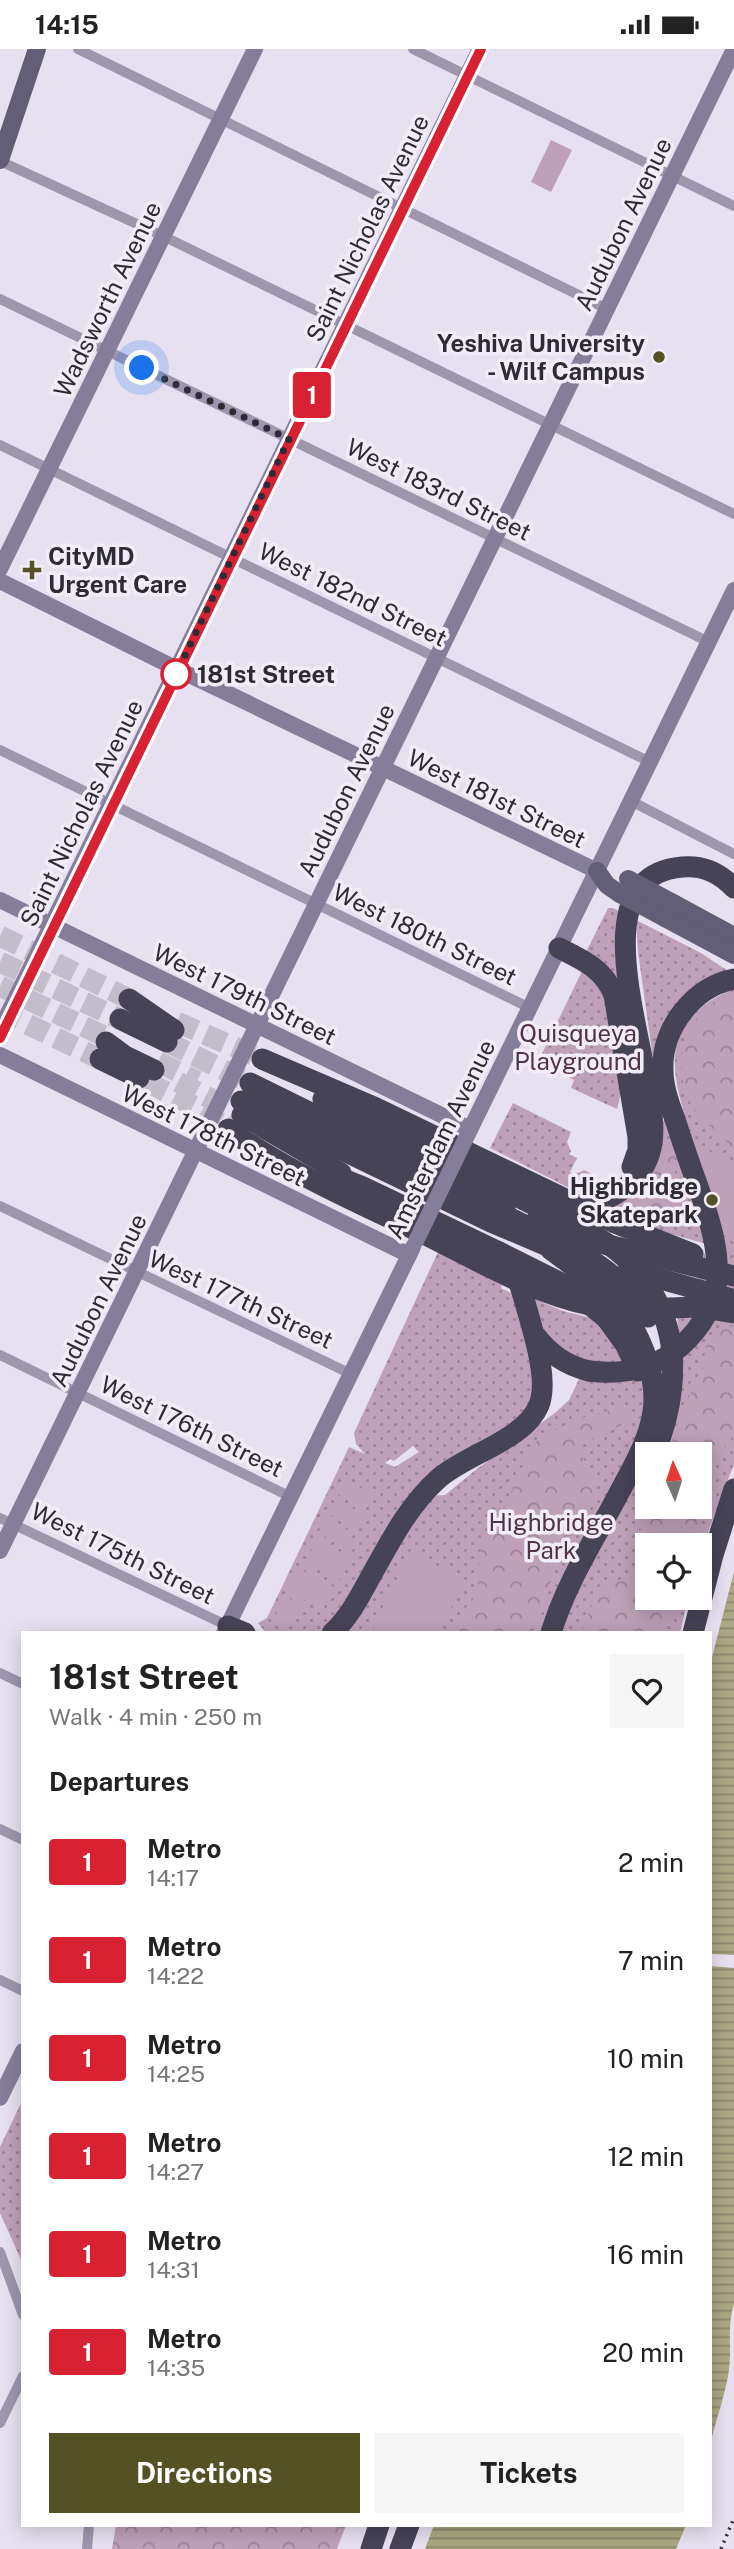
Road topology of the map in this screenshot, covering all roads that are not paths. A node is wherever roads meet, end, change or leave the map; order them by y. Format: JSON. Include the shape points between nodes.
{"nodes":[{"id":1,"x":37,"y":49,"type":"edge"},
{"id":2,"x":78,"y":49,"type":"edge"},
{"id":3,"x":255,"y":49,"type":"edge"},
{"id":4,"x":412,"y":49,"type":"edge"},
{"id":5,"x":480,"y":49,"type":"edge"},
{"id":6,"x":734,"y":49,"type":"edge"},
{"id":7,"x":467,"y":75,"type":"junction"},
{"id":8,"x":220,"y":120,"type":"junction"},
{"id":9,"x":0,"y":161,"type":"edge"},
{"id":10,"x":672,"y":176,"type":"junction"},
{"id":11,"x":734,"y":206,"type":"edge"},
{"id":12,"x":402,"y":208,"type":"junction"},
{"id":13,"x":163,"y":236,"type":"junction"},
{"id":14,"x":0,"y":299,"type":"edge"},
{"id":15,"x":607,"y":309,"type":"junction"},
{"id":16,"x":345,"y":325,"type":"junction"},
{"id":17,"x":107,"y":351,"type":"junction"},
{"id":18,"x":550,"y":425,"type":"junction"},
{"id":19,"x":289,"y":439,"type":"junction"},
{"id":20,"x":0,"y":445,"type":"edge"},
{"id":21,"x":49,"y":468,"type":"junction"},
{"id":22,"x":734,"y":514,"type":"edge"},
{"id":23,"x":494,"y":539,"type":"junction"},
{"id":24,"x":231,"y":558,"type":"junction"},
{"id":25,"x":0,"y":569,"type":"edge"},
{"id":26,"x":0,"y":581,"type":"edge"},
{"id":27,"x":734,"y":590,"type":"edge"},
{"id":28,"x":709,"y":642,"type":"junction"},
{"id":29,"x":437,"y":658,"type":"junction"},
{"id":30,"x":177,"y":669,"type":"junction"},
{"id":31,"x":0,"y":750,"type":"edge"},
{"id":32,"x":650,"y":762,"type":"junction"},
{"id":33,"x":383,"y":768,"type":"junction"},
{"id":34,"x":631,"y":801,"type":"junction"},
{"id":35,"x":111,"y":804,"type":"junction"},
{"id":36,"x":734,"y":854,"type":"edge"},
{"id":37,"x":597,"y":871,"type":"junction"},
{"id":38,"x":734,"y":888,"type":"edge"},
{"id":39,"x":0,"y":900,"type":"edge"},
{"id":40,"x":316,"y":904,"type":"junction"},
{"id":41,"x":669,"y":911,"type":"junction"},
{"id":42,"x":52,"y":925,"type":"junction"},
{"id":43,"x":734,"y":936,"type":"edge"},
{"id":44,"x":559,"y":948,"type":"junction"},
{"id":45,"x":734,"y":955,"type":"edge"},
{"id":46,"x":734,"y":979,"type":"edge"},
{"id":47,"x":129,"y":999,"type":"tunnel mouth"},
{"id":48,"x":530,"y":1008,"type":"junction"},
{"id":49,"x":120,"y":1019,"type":"tunnel mouth"},
{"id":50,"x":257,"y":1025,"type":"junction"},
{"id":51,"x":0,"y":1030,"type":"edge"},
{"id":52,"x":104,"y":1046,"type":"tunnel mouth"},
{"id":53,"x":0,"y":1055,"type":"edge"},
{"id":54,"x":153,"y":1072,"type":"tunnel mouth"},
{"id":55,"x":244,"y":1097,"type":"junction"},
{"id":56,"x":468,"y":1134,"type":"junction"},
{"id":57,"x":196,"y":1151,"type":"junction"},
{"id":58,"x":442,"y":1188,"type":"junction"},
{"id":59,"x":605,"y":1199,"type":"junction"},
{"id":60,"x":0,"y":1206,"type":"edge"},
{"id":61,"x":545,"y":1211,"type":"junction"},
{"id":62,"x":412,"y":1248,"type":"junction"},
{"id":63,"x":499,"y":1252,"type":"junction"},
{"id":64,"x":734,"y":1268,"type":"edge"},
{"id":65,"x":136,"y":1273,"type":"junction"},
{"id":66,"x":734,"y":1276,"type":"edge"},
{"id":67,"x":694,"y":1280,"type":"junction"},
{"id":68,"x":734,"y":1300,"type":"edge"},
{"id":69,"x":734,"y":1313,"type":"edge"},
{"id":70,"x":637,"y":1318,"type":"junction"},
{"id":71,"x":532,"y":1330,"type":"junction"},
{"id":72,"x":0,"y":1355,"type":"edge"},
{"id":73,"x":351,"y":1374,"type":"junction"},
{"id":74,"x":654,"y":1374,"type":"junction"},
{"id":75,"x":77,"y":1393,"type":"junction"},
{"id":76,"x":658,"y":1442,"type":"edge"},
{"id":77,"x":734,"y":1489,"type":"edge"},
{"id":78,"x":635,"y":1491,"type":"edge"},
{"id":79,"x":291,"y":1497,"type":"junction"},
{"id":80,"x":7,"y":1521,"type":"edge"},
{"id":81,"x":734,"y":1533,"type":"edge"},
{"id":82,"x":0,"y":1551,"type":"edge"},
{"id":83,"x":232,"y":1630,"type":"edge"},
{"id":84,"x":334,"y":1631,"type":"edge"},
{"id":85,"x":552,"y":1631,"type":"edge"},
{"id":86,"x":565,"y":1631,"type":"edge"},
{"id":87,"x":693,"y":1631,"type":"edge"},
{"id":88,"x":707,"y":1631,"type":"edge"},
{"id":89,"x":0,"y":1673,"type":"edge"},
{"id":90,"x":21,"y":1683,"type":"edge"},
{"id":91,"x":0,"y":1829,"type":"edge"},
{"id":92,"x":21,"y":1839,"type":"edge"},
{"id":93,"x":0,"y":1980,"type":"edge"},
{"id":94,"x":21,"y":1990,"type":"edge"},
{"id":95,"x":21,"y":2055,"type":"edge"},
{"id":96,"x":0,"y":2098,"type":"edge"},
{"id":97,"x":0,"y":2252,"type":"edge"},
{"id":98,"x":0,"y":2280,"type":"edge"},
{"id":99,"x":12,"y":2288,"type":"junction"},
{"id":100,"x":21,"y":2310,"type":"edge"},
{"id":101,"x":21,"y":2380,"type":"edge"},
{"id":102,"x":0,"y":2423,"type":"edge"},
{"id":103,"x":89,"y":2527,"type":"edge"},
{"id":104,"x":363,"y":2527,"type":"edge"},
{"id":105,"x":378,"y":2527,"type":"edge"},
{"id":106,"x":392,"y":2527,"type":"edge"},
{"id":107,"x":408,"y":2527,"type":"edge"},
{"id":108,"x":87,"y":2549,"type":"edge"},
{"id":109,"x":357,"y":2549,"type":"edge"},
{"id":110,"x":371,"y":2549,"type":"edge"},
{"id":111,"x":385,"y":2549,"type":"edge"},
{"id":112,"x":400,"y":2549,"type":"edge"}],
"edges":[{"from":1,"to":9,"type":"main road"},
{"from":2,"to":8,"type":"street"},
{"from":3,"to":8,"type":"main road","name":"Wadsworth Avenue"},
{"from":4,"to":7,"type":"street"},
{"from":5,"to":7,"type":"main road","name":"Saint Nicholas Avenue"},
{"from":6,"to":10,"type":"main road","name":"Audubon Avenue"},
{"from":7,"to":10,"type":"street"},
{"from":7,"to":12,"type":"main road","name":"Saint Nicholas Avenue"},
{"from":8,"to":12,"type":"street"},
{"from":8,"to":13,"type":"main road","name":"Wadsworth Avenue"},
{"from":9,"to":13,"type":"street"},
{"from":10,"to":11,"type":"street"},
{"from":10,"to":15,"type":"main road","name":"Audubon Avenue"},
{"from":12,"to":15,"type":"street"},
{"from":12,"to":16,"type":"main road","name":"Saint Nicholas Avenue"},
{"from":13,"to":16,"type":"street"},
{"from":13,"to":17,"type":"main road","name":"Wadsworth Avenue"},
{"from":14,"to":17,"type":"street","name":"West 183rd Street"},
{"from":15,"to":18,"type":"main road","name":"Audubon Avenue"},
{"from":16,"to":18,"type":"street"},
{"from":16,"to":19,"type":"main road","name":"Saint Nicholas Avenue"},
{"from":17,"to":19,"type":"street","name":"West 183rd Street"},
{"from":17,"to":21,"type":"main road","name":"Wadsworth Avenue"},
{"from":18,"to":22,"type":"street"},
{"from":18,"to":23,"type":"main road","name":"Audubon Avenue"},
{"from":19,"to":23,"type":"street","name":"West 183rd Street"},
{"from":19,"to":24,"type":"main road","name":"Saint Nicholas Avenue"},
{"from":20,"to":21,"type":"street","name":"West 182nd Street"},
{"from":21,"to":24,"type":"street","name":"West 182nd Street"},
{"from":21,"to":25,"type":"main road","name":"Wadsworth Avenue"},
{"from":23,"to":28,"type":"street","name":"West 183rd Street"},
{"from":23,"to":29,"type":"main road","name":"Audubon Avenue"},
{"from":24,"to":29,"type":"street","name":"West 182nd Street"},
{"from":24,"to":30,"type":"main road","name":"Saint Nicholas Avenue"},
{"from":26,"to":30,"type":"main road","name":"West 181st Street"},
{"from":27,"to":28,"type":"main road","name":"Amsterdam Avenue"},
{"from":28,"to":32,"type":"main road","name":"Amsterdam Avenue"},
{"from":29,"to":32,"type":"street","name":"West 182nd Street"},
{"from":29,"to":33,"type":"main road","name":"Audubon Avenue"},
{"from":30,"to":33,"type":"main road","name":"West 181st Street"},
{"from":30,"to":35,"type":"main road","name":"Saint Nicholas Avenue"},
{"from":31,"to":35,"type":"street","name":"West 180th Street"},
{"from":32,"to":34,"type":"main road","name":"Amsterdam Avenue"},
{"from":33,"to":37,"type":"main road","name":"West 181st Street"},
{"from":33,"to":40,"type":"main road","name":"Audubon Avenue"},
{"from":34,"to":36,"type":"street"},
{"from":34,"to":37,"type":"main road","name":"Amsterdam Avenue"},
{"from":35,"to":40,"type":"street","name":"West 180th Street"},
{"from":35,"to":42,"type":"main road","name":"Saint Nicholas Avenue"},
{"from":37,"to":41,"type":"main road","bridge":true},
{"from":37,"to":44,"type":"main road","name":"Amsterdam Avenue"},
{"from":38,"to":59,"type":"highway","via":[[706,869],[675,868],[648,880],[630,904],[625,950],[653,1136],[642,1170],[630,1185]]},
{"from":39,"to":42,"type":"main road","name":"West 179th Street"},
{"from":40,"to":48,"type":"street","name":"West 180th Street"},
{"from":40,"to":50,"type":"main road","name":"Audubon Avenue"},
{"from":41,"to":43,"type":"main road"},
{"from":41,"to":45,"type":"main road"},
{"from":42,"to":50,"type":"main road","name":"West 179th Street"},
{"from":42,"to":51,"type":"main road","name":"Saint Nicholas Avenue"},
{"from":44,"to":48,"type":"main road","name":"Amsterdam Avenue"},
{"from":44,"to":59,"type":"highway","via":[[601,972],[616,1004],[638,1146],[631,1171]]},
{"from":46,"to":71,"type":"highway","bridge":true,"via":[[694,999],[680,1015],[663,1056],[675,1119],[716,1244],[713,1298],[697,1328],[669,1355],[627,1371],[589,1370],[569,1364],[551,1354]]},
{"from":47,"to":49,"type":"highway","via":[[172,1031]]},
{"from":48,"to":56,"type":"main road","name":"Amsterdam Avenue"},
{"from":50,"to":56,"type":"main road","name":"West 179th Street"},
{"from":50,"to":57,"type":"main road","name":"Audubon Avenue"},
{"from":52,"to":54,"type":"highway"},
{"from":53,"to":57,"type":"main road","name":"West 178th Street"},
{"from":55,"to":61,"type":"highway","via":[[352,1113]]},
{"from":55,"to":63,"type":"highway","via":[[363,1187]]},
{"from":55,"to":67,"type":"highway","via":[[531,1221]]},
{"from":55,"to":67,"type":"highway","via":[[367,1104],[635,1232]]},
{"from":55,"to":67,"type":"highway","via":[[255,1147],[544,1292],[575,1302],[636,1309]]},
{"from":56,"to":58,"type":"main road","name":"Amsterdam Avenue","bridge":true},
{"from":57,"to":62,"type":"main road","name":"West 178th Street"},
{"from":57,"to":65,"type":"main road","name":"Audubon Avenue"},
{"from":58,"to":62,"type":"main road","name":"Amsterdam Avenue","bridge":true},
{"from":58,"to":70,"type":"highway","bridge":true,"via":[[544,1245]]},
{"from":59,"to":61,"type":"highway","bridge":true,"via":[[583,1207]]},
{"from":60,"to":65,"type":"street","name":"West 177th Street"},
{"from":61,"to":70,"type":"highway","bridge":true,"via":[[601,1237],[645,1280]]},
{"from":62,"to":73,"type":"main road","name":"Amsterdam Avenue"},
{"from":63,"to":70,"type":"highway","bridge":true},
{"from":63,"to":71,"type":"highway","bridge":true,"via":[[516,1274]]},
{"from":64,"to":67,"type":"highway"},
{"from":65,"to":73,"type":"street","name":"West 177th Street"},
{"from":65,"to":75,"type":"main road","name":"Audubon Avenue"},
{"from":66,"to":67,"type":"highway"},
{"from":67,"to":68,"type":"highway"},
{"from":67,"to":69,"type":"highway"},
{"from":70,"to":74,"type":"highway","via":[[625,1344]]},
{"from":70,"to":74,"type":"highway","via":[[671,1344]]},
{"from":71,"to":84,"type":"highway","via":[[543,1386],[534,1415],[518,1431],[449,1470],[425,1493]]},
{"from":72,"to":75,"type":"street","name":"West 176th Street"},
{"from":73,"to":79,"type":"main road","name":"Amsterdam Avenue"},
{"from":74,"to":76,"type":"highway","via":[[668,1411]]},
{"from":74,"to":85,"type":"highway","via":[[650,1421],[639,1454],[577,1569]]},
{"from":75,"to":79,"type":"street","name":"West 176th Street"},
{"from":75,"to":80,"type":"main road","name":"Audubon Avenue"},
{"from":77,"to":87,"type":"highway"},
{"from":78,"to":86,"type":"highway","via":[[584,1584]]},
{"from":79,"to":83,"type":"main road","name":"Amsterdam Avenue"},
{"from":80,"to":82,"type":"main road","name":"Audubon Avenue"},
{"from":80,"to":83,"type":"street","name":"West 175th Street"},
{"from":81,"to":88,"type":"highway"},
{"from":89,"to":90,"type":"street"},
{"from":91,"to":92,"type":"street"},
{"from":93,"to":94,"type":"street"},
{"from":95,"to":96,"type":"main road"},
{"from":97,"to":99,"type":"street"},
{"from":98,"to":99,"type":"street"},
{"from":99,"to":100,"type":"street"},
{"from":101,"to":102,"type":"street"},
{"from":103,"to":108,"type":"street"},
{"from":104,"to":109,"type":"highway"},
{"from":105,"to":110,"type":"highway"},
{"from":106,"to":111,"type":"highway"},
{"from":107,"to":112,"type":"highway"}]}
